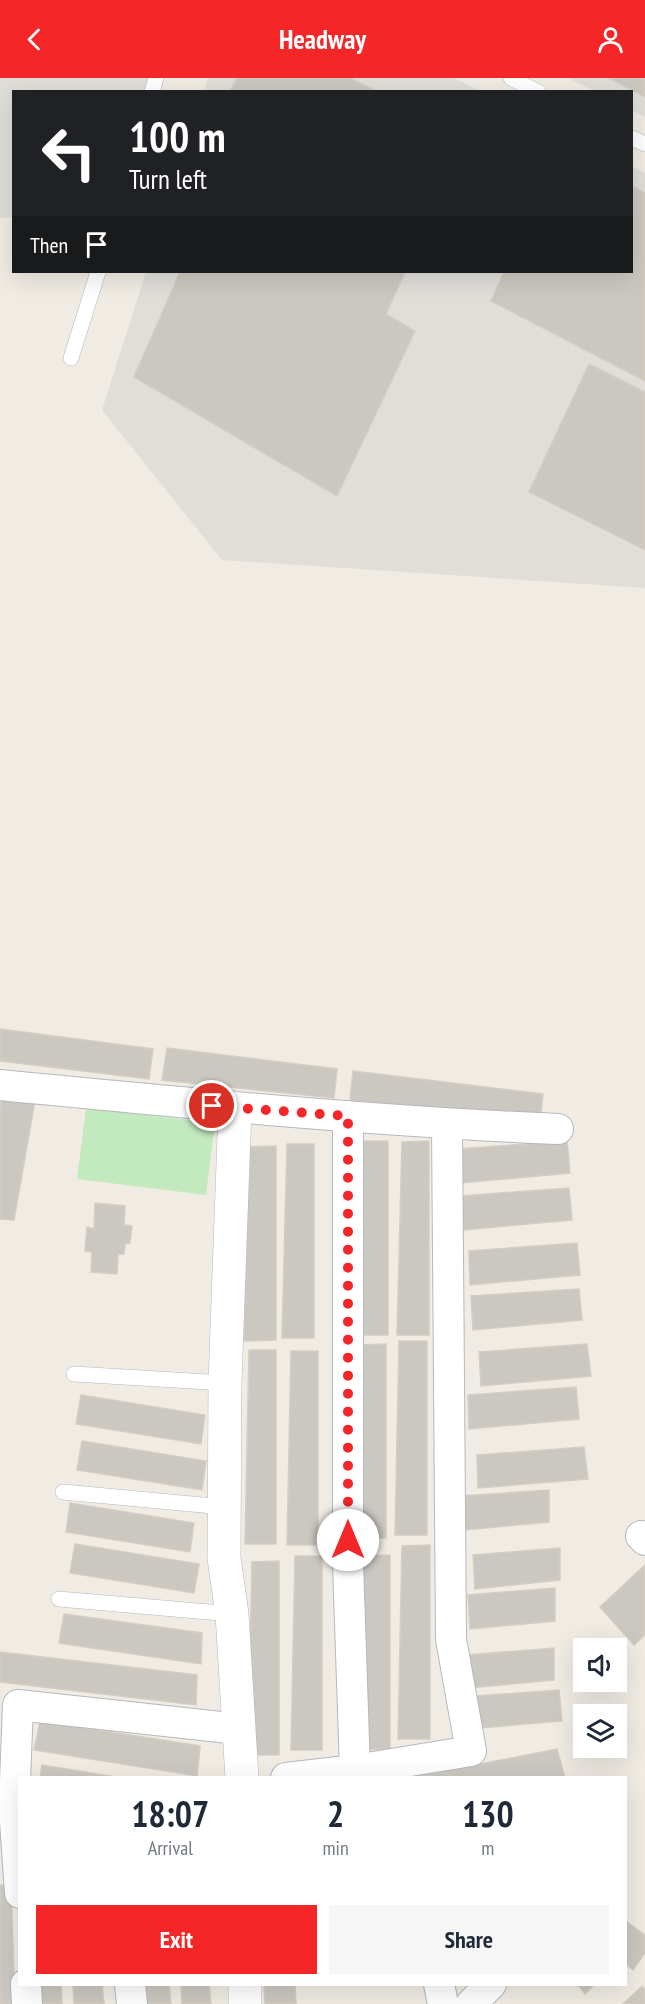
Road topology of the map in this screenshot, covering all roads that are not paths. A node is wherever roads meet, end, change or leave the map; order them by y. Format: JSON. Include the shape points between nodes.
{"nodes":[{"id":1,"x":511,"y":78,"type":"edge"},
{"id":2,"x":534,"y":90,"type":"edge"},
{"id":3,"x":98,"y":273,"type":"edge"},
{"id":4,"x":71,"y":358,"type":"dead end"},
{"id":5,"x":0,"y":1085,"type":"edge"},
{"id":6,"x":235,"y":1108,"type":"junction"},
{"id":7,"x":348,"y":1116,"type":"junction"},
{"id":8,"x":447,"y":1124,"type":"junction"},
{"id":9,"x":558,"y":1129,"type":"dead end"},
{"id":10,"x":74,"y":1374,"type":"dead end"},
{"id":11,"x":225,"y":1383,"type":"junction"},
{"id":12,"x":63,"y":1492,"type":"dead end"},
{"id":13,"x":224,"y":1507,"type":"junction"},
{"id":14,"x":59,"y":1599,"type":"dead end"},
{"id":15,"x":232,"y":1614,"type":"junction"},
{"id":16,"x":239,"y":1729,"type":"junction"},
{"id":17,"x":355,"y":1770,"type":"junction"},
{"id":18,"x":242,"y":1776,"type":"edge"},
{"id":19,"x":303,"y":1776,"type":"edge"},
{"id":20,"x":17,"y":1808,"type":"edge"},
{"id":21,"x":18,"y":1836,"type":"edge"},
{"id":22,"x":26,"y":1986,"type":"edge"},
{"id":23,"x":130,"y":1986,"type":"edge"},
{"id":24,"x":245,"y":1986,"type":"edge"},
{"id":25,"x":439,"y":1986,"type":"edge"},
{"id":26,"x":489,"y":1986,"type":"edge"},
{"id":27,"x":27,"y":2004,"type":"edge"},
{"id":28,"x":132,"y":2004,"type":"edge"},
{"id":29,"x":245,"y":2004,"type":"edge"},
{"id":30,"x":443,"y":2004,"type":"edge"},
{"id":31,"x":471,"y":2004,"type":"edge"}],
"edges":[{"from":1,"to":2,"type":"lane"},
{"from":3,"to":4,"type":"lane"},
{"from":5,"to":6,"type":"street"},
{"from":6,"to":7,"type":"street"},
{"from":6,"to":11,"type":"street"},
{"from":7,"to":8,"type":"street"},
{"from":7,"to":17,"type":"street","via":[[348,1564]]},
{"from":8,"to":9,"type":"street"},
{"from":8,"to":17,"type":"street","via":[[451,1639],[471,1751]]},
{"from":10,"to":11,"type":"lane"},
{"from":11,"to":13,"type":"street"},
{"from":12,"to":13,"type":"lane"},
{"from":13,"to":15,"type":"street","via":[[224,1558]]},
{"from":14,"to":15,"type":"lane"},
{"from":15,"to":16,"type":"street"},
{"from":16,"to":18,"type":"street"},
{"from":16,"to":20,"type":"street","via":[[18,1705]]},
{"from":17,"to":19,"type":"street"},
{"from":20,"to":21,"type":"street"},
{"from":22,"to":27,"type":"street"},
{"from":23,"to":28,"type":"street"},
{"from":24,"to":29,"type":"street"},
{"from":25,"to":30,"type":"street"},
{"from":26,"to":31,"type":"street"}]}
